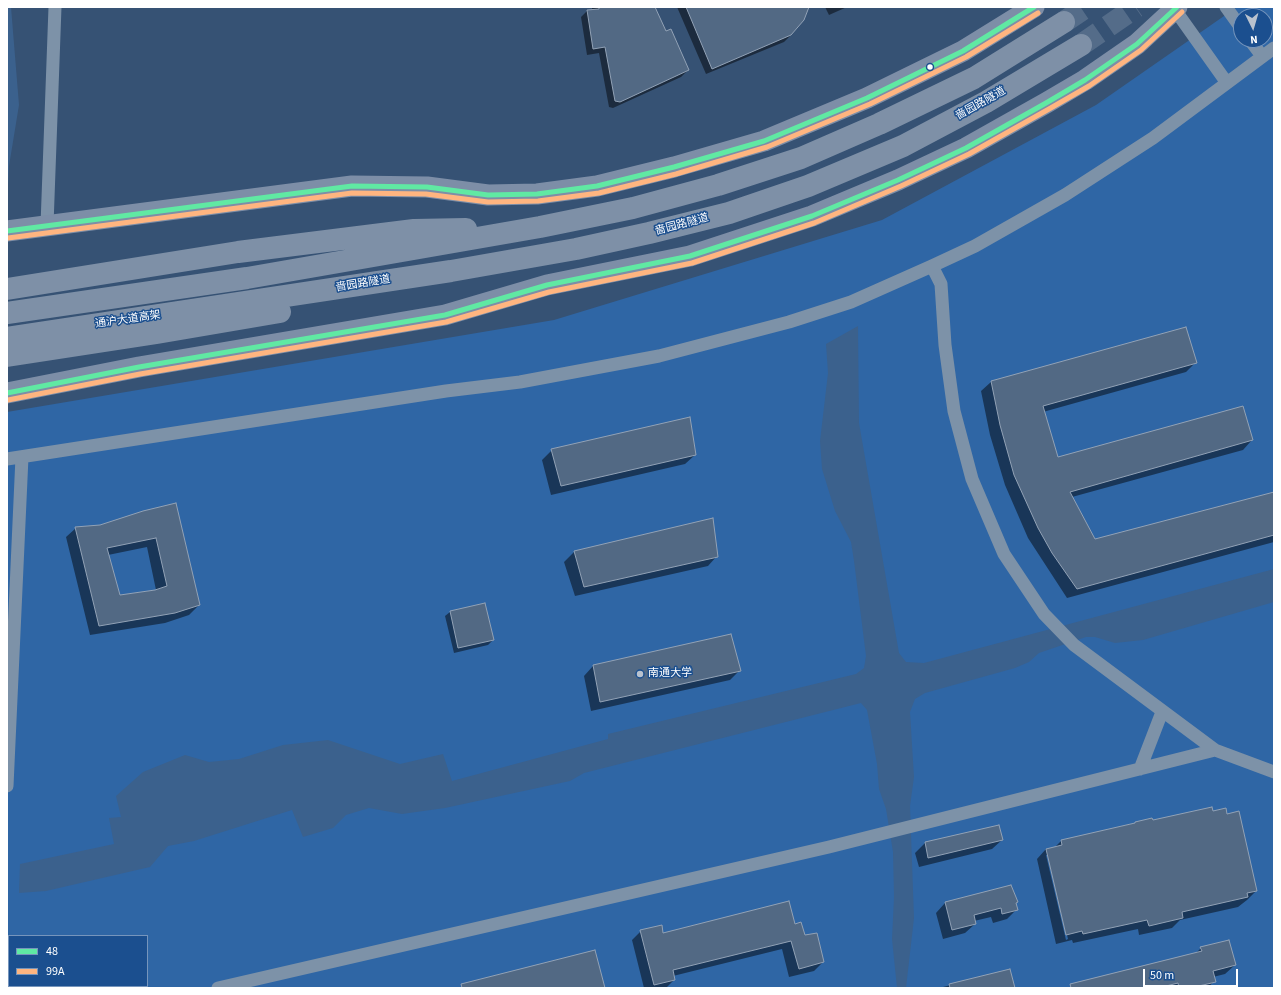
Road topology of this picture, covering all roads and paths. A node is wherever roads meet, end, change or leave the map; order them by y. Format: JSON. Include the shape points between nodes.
{"nodes":[{"id":1,"x":55,"y":7,"type":"edge"},
{"id":2,"x":1034,"y":7,"type":"edge"},
{"id":3,"x":1226,"y":7,"type":"edge"},
{"id":4,"x":1175,"y":8,"type":"edge"},
{"id":5,"x":1233,"y":17,"type":"edge"},
{"id":6,"x":1064,"y":22,"type":"tunnel mouth"},
{"id":7,"x":1081,"y":45,"type":"tunnel mouth"},
{"id":8,"x":1256,"y":48,"type":"edge"},
{"id":9,"x":1274,"y":48,"type":"edge"},
{"id":10,"x":1262,"y":56,"type":"junction"},
{"id":11,"x":1227,"y":83,"type":"junction"},
{"id":12,"x":47,"y":225,"type":"junction"},
{"id":13,"x":540,"y":227,"type":"junction"},
{"id":14,"x":9,"y":231,"type":"edge"},
{"id":15,"x":576,"y":249,"type":"junction"},
{"id":16,"x":932,"y":266,"type":"junction"},
{"id":17,"x":7,"y":289,"type":"edge"},
{"id":18,"x":249,"y":302,"type":"joint"},
{"id":19,"x":9,"y":313,"type":"edge"},
{"id":20,"x":8,"y":347,"type":"edge"},
{"id":21,"x":7,"y":392,"type":"edge"},
{"id":22,"x":22,"y":457,"type":"junction"},
{"id":23,"x":7,"y":459,"type":"edge"},
{"id":24,"x":1162,"y":712,"type":"junction"},
{"id":25,"x":1214,"y":750,"type":"junction"},
{"id":26,"x":1140,"y":769,"type":"junction"},
{"id":27,"x":1274,"y":772,"type":"edge"},
{"id":28,"x":7,"y":786,"type":"edge"},
{"id":29,"x":218,"y":988,"type":"edge"}],
"edges":[{"from":1,"to":12,"type":"street"},
{"from":2,"to":12,"type":"main road","via":[[963,51],[874,95],[764,141],[597,186],[537,194],[488,195],[427,187],[352,186]]},
{"from":3,"to":5,"type":"street"},
{"from":4,"to":11,"type":"street"},
{"from":4,"to":21,"type":"main road","via":[[1137,44],[1046,103],[966,148],[898,180],[804,219],[690,256],[547,285],[445,315]]},
{"from":6,"to":13,"type":"highway","via":[[974,78],[801,158],[718,185],[633,208]]},
{"from":7,"to":15,"type":"highway","name":"啬园路隧道","via":[[986,102],[903,146],[808,186],[729,212]]},
{"from":8,"to":10,"type":"street"},
{"from":9,"to":10,"type":"street"},
{"from":10,"to":11,"type":"street"},
{"from":11,"to":16,"type":"street","via":[[1153,138],[1065,195],[975,246]]},
{"from":12,"to":14,"type":"main road"},
{"from":13,"to":17,"type":"highway","via":[[414,230],[238,252]]},
{"from":13,"to":19,"type":"highway","via":[[247,278]]},
{"from":15,"to":18,"type":"highway","name":"啬园路隧道"},
{"from":15,"to":20,"type":"highway","via":[[435,285],[156,334]]},
{"from":16,"to":22,"type":"street","via":[[850,302],[775,326],[659,356],[520,382],[446,391]]},
{"from":16,"to":24,"type":"street","via":[[941,284],[945,345],[954,411],[972,479],[1004,554],[1051,623],[1072,644]]},
{"from":18,"to":20,"type":"highway","name":"通沪大道高架"},
{"from":22,"to":23,"type":"street"},
{"from":22,"to":28,"type":"street"},
{"from":24,"to":25,"type":"street"},
{"from":24,"to":26,"type":"street"},
{"from":25,"to":26,"type":"street"},
{"from":25,"to":27,"type":"street"},
{"from":26,"to":29,"type":"street","via":[[884,833]]}]}
